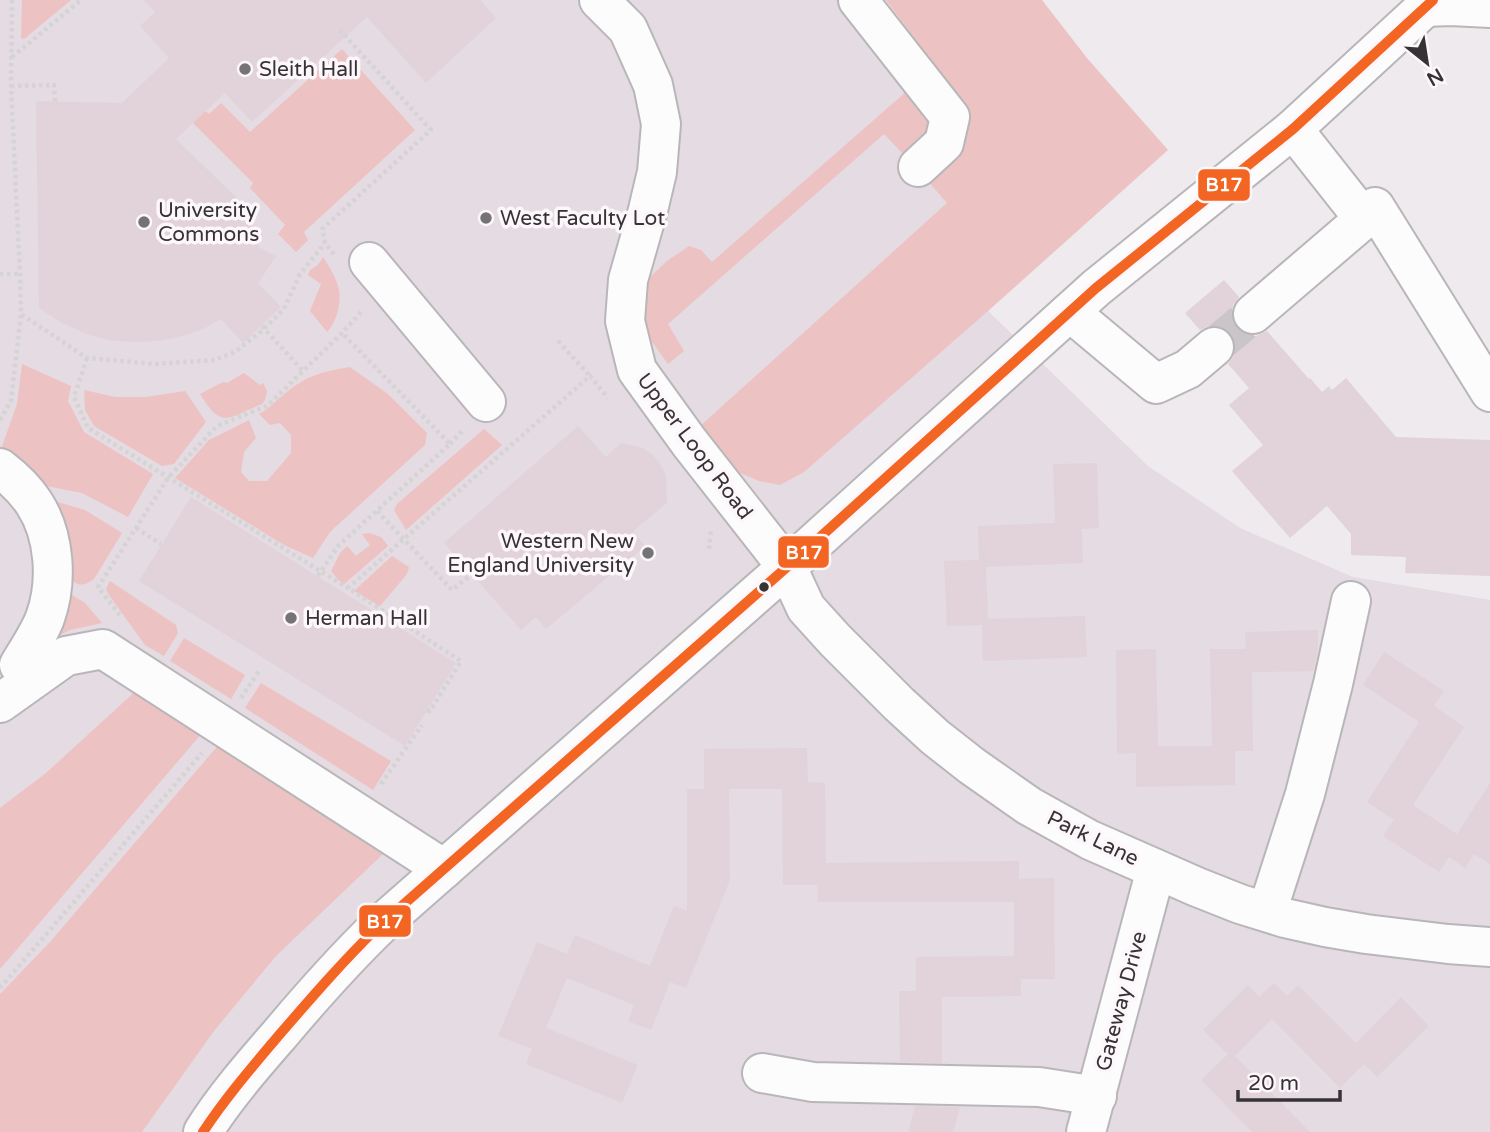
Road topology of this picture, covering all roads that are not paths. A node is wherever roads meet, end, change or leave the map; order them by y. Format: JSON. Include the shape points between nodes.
{"nodes":[{"id":1,"x":600,"y":0,"type":"edge"},
{"id":2,"x":858,"y":0,"type":"edge"},
{"id":3,"x":1429,"y":4,"type":"edge"},
{"id":4,"x":1490,"y":8,"type":"edge"},
{"id":5,"x":1293,"y":130,"type":"junction"},
{"id":6,"x":918,"y":167,"type":"dead end"},
{"id":7,"x":1364,"y":219,"type":"junction"},
{"id":8,"x":355,"y":263,"type":"road end"},
{"id":9,"x":1070,"y":312,"type":"junction"},
{"id":10,"x":1253,"y":314,"type":"tunnel mouth"},
{"id":11,"x":1214,"y":347,"type":"tunnel mouth"},
{"id":12,"x":1490,"y":391,"type":"edge"},
{"id":13,"x":486,"y":402,"type":"dead end"},
{"id":14,"x":0,"y":468,"type":"edge"},
{"id":15,"x":787,"y":567,"type":"junction"},
{"id":16,"x":1352,"y":601,"type":"dead end"},
{"id":17,"x":19,"y":665,"type":"dead end"},
{"id":18,"x":0,"y":703,"type":"edge"},
{"id":19,"x":444,"y":869,"type":"junction"},
{"id":20,"x":1156,"y":869,"type":"junction"},
{"id":21,"x":1267,"y":912,"type":"junction"},
{"id":22,"x":1490,"y":947,"type":"edge"},
{"id":23,"x":762,"y":1073,"type":"dead end"},
{"id":24,"x":1097,"y":1096,"type":"junction"},
{"id":25,"x":203,"y":1132,"type":"edge"},
{"id":26,"x":1086,"y":1132,"type":"edge"}],
"edges":[{"from":1,"to":15,"type":"main road","name":"Upper Loop Road","via":[[628,29],[653,85],[661,124],[657,172],[628,280],[625,321],[637,370]]},
{"from":2,"to":6,"type":"main road","via":[[950,117],[944,144]]},
{"from":3,"to":4,"type":"main road"},
{"from":3,"to":5,"type":"main road"},
{"from":5,"to":7,"type":"main road"},
{"from":5,"to":9,"type":"main road"},
{"from":7,"to":10,"type":"main road"},
{"from":7,"to":12,"type":"main road","via":[[1375,207]]},
{"from":8,"to":13,"type":"main road"},
{"from":9,"to":11,"type":"main road","via":[[1156,384],[1188,369]]},
{"from":9,"to":15,"type":"main road"},
{"from":14,"to":17,"type":"main road","via":[[34,503],[52,557],[45,618]]},
{"from":15,"to":19,"type":"main road"},
{"from":15,"to":20,"type":"main road","name":"Park Lane","via":[[806,608],[935,737],[1000,787],[1059,824]]},
{"from":16,"to":21,"type":"main road","via":[[1305,794]]},
{"from":18,"to":19,"type":"main road","via":[[66,656],[103,649]]},
{"from":19,"to":25,"type":"main road","via":[[327,979]]},
{"from":20,"to":21,"type":"main road","name":"Park Lane"},
{"from":20,"to":24,"type":"main road","name":"Gateway Drive"},
{"from":21,"to":22,"type":"main road","name":"Park Lane","via":[[1353,932]]},
{"from":23,"to":24,"type":"main road","via":[[813,1083],[1039,1087]]},
{"from":24,"to":26,"type":"main road","name":"Gateway Drive"}]}
